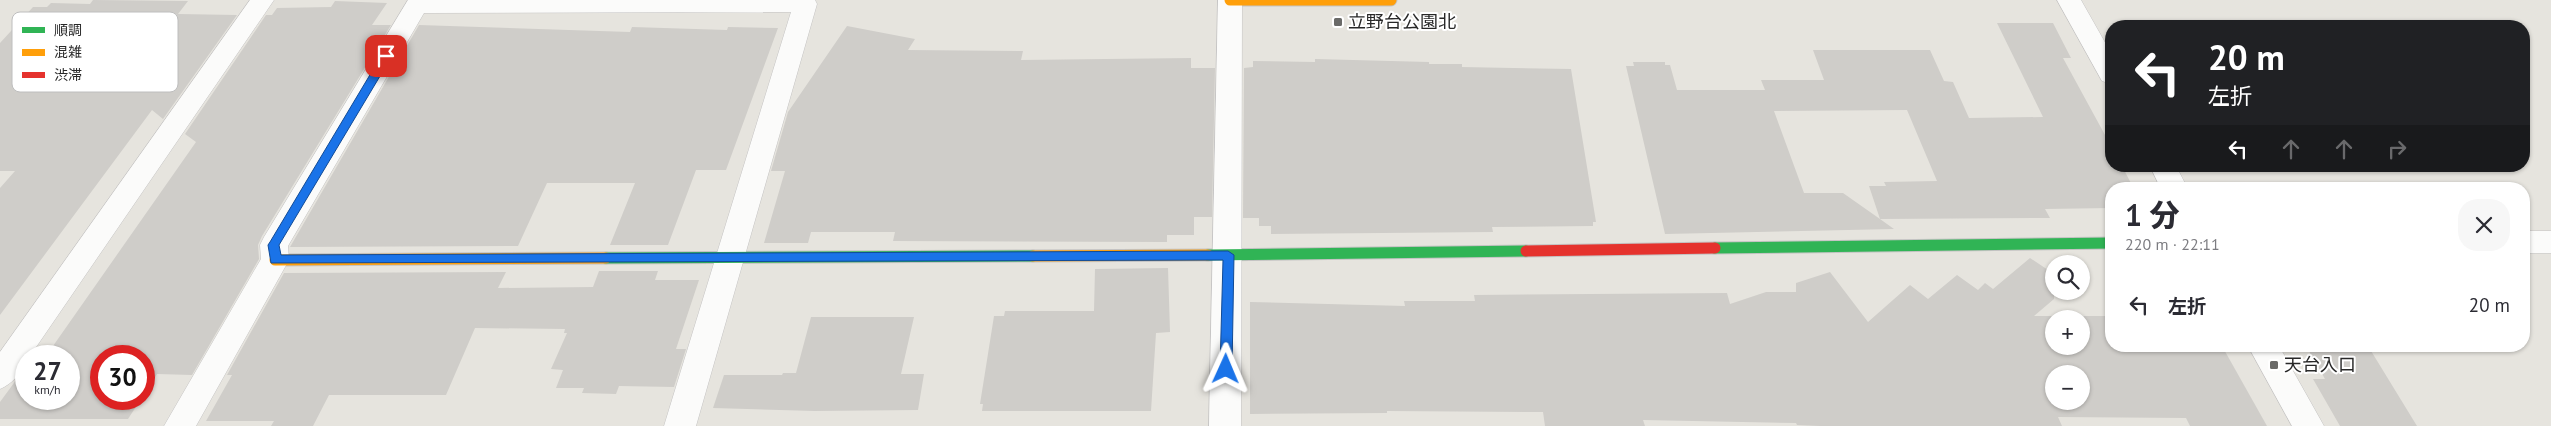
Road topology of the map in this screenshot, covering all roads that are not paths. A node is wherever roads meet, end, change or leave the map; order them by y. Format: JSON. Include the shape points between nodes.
{"nodes":[{"id":1,"x":262,"y":0,"type":"edge"},
{"id":2,"x":1230,"y":0,"type":"edge"},
{"id":3,"x":1305,"y":0,"type":"edge"},
{"id":4,"x":1391,"y":0,"type":"edge"},
{"id":5,"x":2069,"y":0,"type":"edge"},
{"id":6,"x":418,"y":3,"type":"edge"},
{"id":7,"x":720,"y":3,"type":"edge"},
{"id":8,"x":2105,"y":64,"type":"edge"},
{"id":9,"x":2530,"y":242,"type":"edge"},
{"id":10,"x":2551,"y":242,"type":"edge"},
{"id":11,"x":2105,"y":243,"type":"edge"},
{"id":12,"x":1228,"y":255,"type":"junction"},
{"id":13,"x":730,"y":259,"type":"junction"},
{"id":14,"x":275,"y":260,"type":"junction"},
{"id":15,"x":2266,"y":352,"type":"edge"},
{"id":16,"x":0,"y":376,"type":"edge"},
{"id":17,"x":180,"y":426,"type":"edge"},
{"id":18,"x":680,"y":426,"type":"edge"},
{"id":19,"x":1225,"y":426,"type":"edge"},
{"id":20,"x":2308,"y":426,"type":"edge"}],
"edges":[{"from":1,"to":16,"type":"street"},
{"from":2,"to":3,"type":"street"},
{"from":2,"to":12,"type":"street"},
{"from":3,"to":4,"type":"street"},
{"from":5,"to":8,"type":"street"},
{"from":6,"to":7,"type":"street"},
{"from":6,"to":14,"type":"street","via":[[274,245]]},
{"from":7,"to":13,"type":"street","via":[[806,4]]},
{"from":9,"to":10,"type":"street"},
{"from":11,"to":12,"type":"street"},
{"from":12,"to":13,"type":"street"},
{"from":12,"to":19,"type":"street"},
{"from":13,"to":14,"type":"street"},
{"from":13,"to":18,"type":"street"},
{"from":14,"to":17,"type":"street"},
{"from":15,"to":20,"type":"street"}]}
